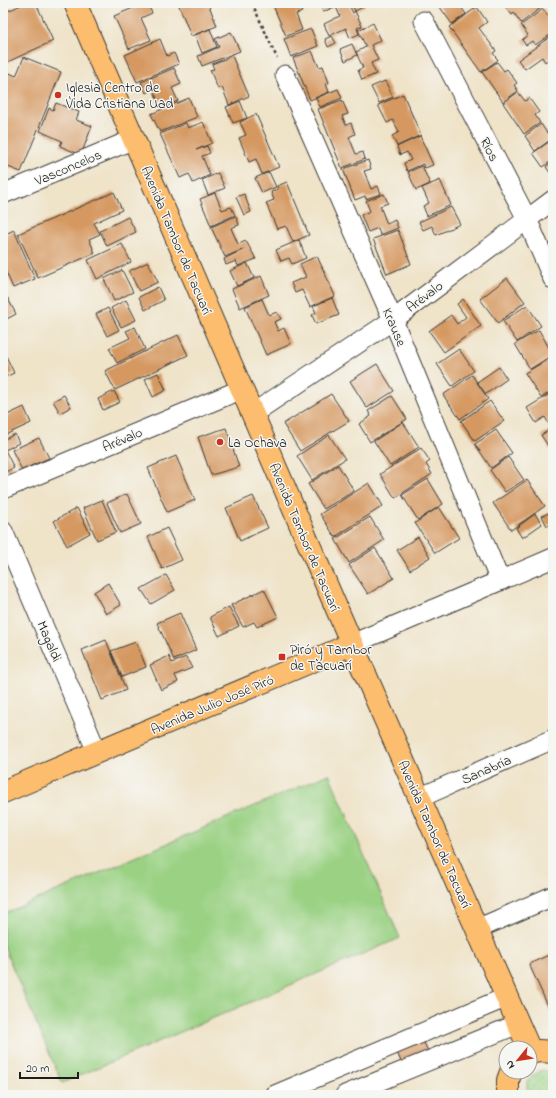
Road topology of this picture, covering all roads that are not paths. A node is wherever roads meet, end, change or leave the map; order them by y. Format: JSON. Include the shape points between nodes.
{"nodes":[{"id":1,"x":75,"y":3,"type":"edge"},
{"id":2,"x":424,"y":21,"type":"dead end"},
{"id":3,"x":285,"y":75,"type":"road end"},
{"id":4,"x":134,"y":139,"type":"junction"},
{"id":5,"x":3,"y":194,"type":"edge"},
{"id":6,"x":553,"y":200,"type":"edge"},
{"id":7,"x":527,"y":219,"type":"junction"},
{"id":8,"x":553,"y":279,"type":"edge"},
{"id":9,"x":393,"y":320,"type":"junction"},
{"id":10,"x":242,"y":389,"type":"junction"},
{"id":11,"x":252,"y":414,"type":"junction"},
{"id":12,"x":3,"y":489,"type":"edge"},
{"id":13,"x":3,"y":531,"type":"edge"},
{"id":14,"x":553,"y":558,"type":"edge"},
{"id":15,"x":500,"y":581,"type":"junction"},
{"id":16,"x":352,"y":644,"type":"junction"},
{"id":17,"x":553,"y":739,"type":"edge"},
{"id":18,"x":97,"y":752,"type":"junction"},
{"id":19,"x":3,"y":792,"type":"edge"},
{"id":20,"x":420,"y":798,"type":"junction"},
{"id":21,"x":553,"y":896,"type":"edge"},
{"id":22,"x":477,"y":929,"type":"junction"},
{"id":23,"x":506,"y":997,"type":"junction"},
{"id":24,"x":518,"y":1024,"type":"junction"},
{"id":25,"x":525,"y":1040,"type":"edge"},
{"id":26,"x":538,"y":1051,"type":"edge"},
{"id":27,"x":553,"y":1052,"type":"edge"},
{"id":28,"x":508,"y":1080,"type":"edge"},
{"id":29,"x":275,"y":1095,"type":"edge"},
{"id":30,"x":345,"y":1095,"type":"edge"},
{"id":31,"x":508,"y":1095,"type":"edge"}],
"edges":[{"from":1,"to":4,"type":"main road","name":"Avenida Tambor de Tacuarí"},
{"from":2,"to":7,"type":"street","name":"Ríos"},
{"from":3,"to":9,"type":"street","name":"Krause"},
{"from":4,"to":5,"type":"street","name":"Vasconcelos"},
{"from":4,"to":10,"type":"main road","name":"Avenida Tambor de Tacuarí"},
{"from":6,"to":7,"type":"street","name":"Arévalo"},
{"from":7,"to":8,"type":"street","name":"Ríos"},
{"from":7,"to":9,"type":"street","name":"Arévalo"},
{"from":9,"to":11,"type":"street","name":"Arévalo"},
{"from":9,"to":15,"type":"street","name":"Krause"},
{"from":10,"to":11,"type":"main road","name":"Avenida Tambor de Tacuarí"},
{"from":10,"to":12,"type":"street","name":"Arévalo"},
{"from":11,"to":16,"type":"main road","name":"Avenida Tambor de Tacuarí"},
{"from":13,"to":18,"type":"street","name":"Magaldi"},
{"from":14,"to":15,"type":"street","name":"Avenida Julio José Piró"},
{"from":15,"to":16,"type":"street","name":"Avenida Julio José Piró"},
{"from":16,"to":18,"type":"main road","name":"Avenida Julio José Piró"},
{"from":16,"to":20,"type":"main road","name":"Avenida Tambor de Tacuarí"},
{"from":17,"to":20,"type":"street","name":"Sanabria"},
{"from":18,"to":19,"type":"main road","name":"Avenida Julio José Piró"},
{"from":20,"to":22,"type":"main road","name":"Avenida Tambor de Tacuarí"},
{"from":21,"to":22,"type":"street"},
{"from":22,"to":23,"type":"main road","name":"Avenida Tambor de Tacuarí"},
{"from":23,"to":24,"type":"main road","name":"Avenida Tambor de Tacuarí"},
{"from":23,"to":29,"type":"street"},
{"from":24,"to":25,"type":"main road","name":"Avenida Tambor de Tacuarí"},
{"from":24,"to":30,"type":"street"},
{"from":26,"to":27,"type":"main road"},
{"from":28,"to":31,"type":"main road"}]}
